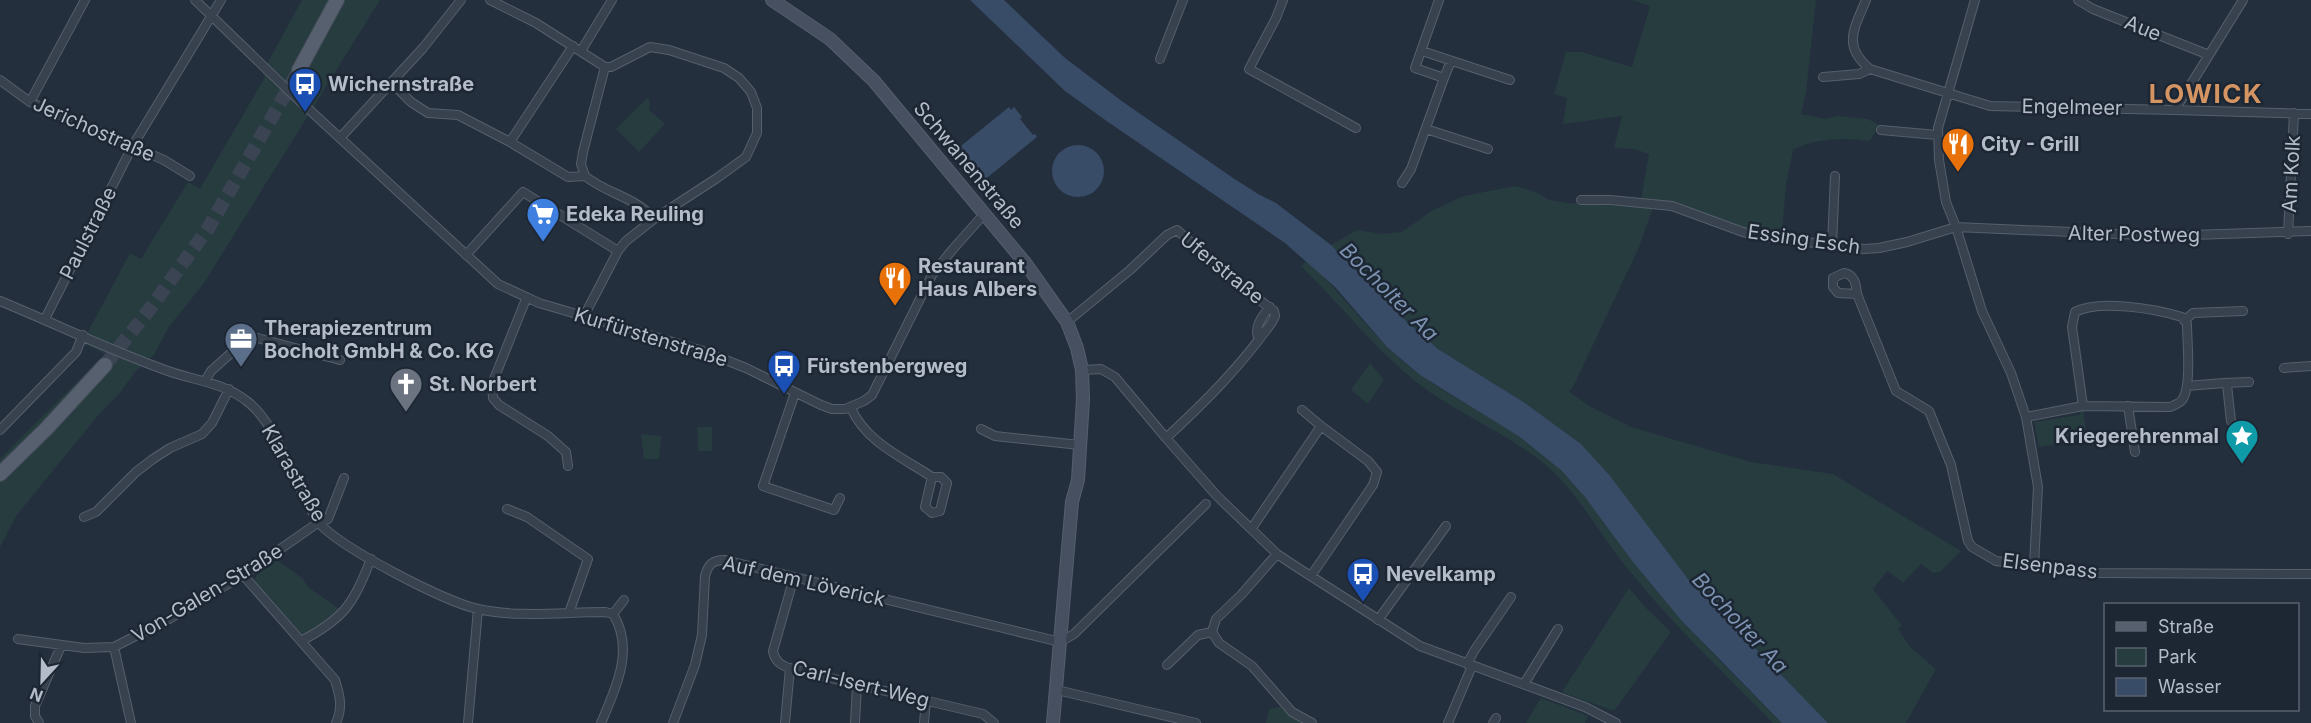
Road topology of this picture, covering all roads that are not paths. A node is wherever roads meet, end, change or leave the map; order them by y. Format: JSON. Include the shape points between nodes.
{"nodes":[{"id":1,"x":86,"y":0,"type":"edge"},
{"id":2,"x":195,"y":0,"type":"edge"},
{"id":3,"x":221,"y":0,"type":"edge"},
{"id":4,"x":337,"y":0,"type":"edge"},
{"id":5,"x":461,"y":0,"type":"edge"},
{"id":6,"x":490,"y":0,"type":"edge"},
{"id":7,"x":612,"y":0,"type":"edge"},
{"id":8,"x":772,"y":0,"type":"edge"},
{"id":9,"x":1183,"y":0,"type":"edge"},
{"id":10,"x":1283,"y":0,"type":"edge"},
{"id":11,"x":1439,"y":0,"type":"edge"},
{"id":12,"x":1866,"y":0,"type":"edge"},
{"id":13,"x":1975,"y":0,"type":"edge"},
{"id":14,"x":2078,"y":0,"type":"edge"},
{"id":15,"x":2243,"y":0,"type":"edge"},
{"id":16,"x":212,"y":16,"type":"junction"},
{"id":17,"x":577,"y":48,"type":"junction"},
{"id":18,"x":1422,"y":51,"type":"junction"},
{"id":19,"x":2209,"y":55,"type":"junction"},
{"id":20,"x":1160,"y":59,"type":"dead end"},
{"id":21,"x":1451,"y":61,"type":"junction"},
{"id":22,"x":605,"y":67,"type":"junction"},
{"id":23,"x":1870,"y":69,"type":"junction"},
{"id":24,"x":299,"y":70,"type":"tunnel mouth"},
{"id":25,"x":1823,"y":77,"type":"dead end"},
{"id":26,"x":1444,"y":78,"type":"junction"},
{"id":27,"x":0,"y":80,"type":"edge"},
{"id":28,"x":1510,"y":80,"type":"dead end"},
{"id":29,"x":392,"y":83,"type":"junction"},
{"id":30,"x":1949,"y":93,"type":"junction"},
{"id":31,"x":30,"y":102,"type":"junction"},
{"id":32,"x":2175,"y":110,"type":"junction"},
{"id":33,"x":2294,"y":114,"type":"junction"},
{"id":34,"x":2311,"y":114,"type":"edge"},
{"id":35,"x":1356,"y":128,"type":"dead end"},
{"id":36,"x":1426,"y":129,"type":"junction"},
{"id":37,"x":1881,"y":130,"type":"dead end"},
{"id":38,"x":1937,"y":135,"type":"junction"},
{"id":39,"x":340,"y":138,"type":"junction"},
{"id":40,"x":510,"y":142,"type":"junction"},
{"id":41,"x":132,"y":147,"type":"junction"},
{"id":42,"x":1488,"y":149,"type":"dead end"},
{"id":43,"x":190,"y":176,"type":"dead end"},
{"id":44,"x":585,"y":176,"type":"junction"},
{"id":45,"x":1835,"y":176,"type":"dead end"},
{"id":46,"x":1402,"y":183,"type":"dead end"},
{"id":47,"x":1581,"y":200,"type":"dead end"},
{"id":48,"x":985,"y":213,"type":"junction"},
{"id":49,"x":654,"y":219,"type":"junction"},
{"id":50,"x":1956,"y":227,"type":"junction"},
{"id":51,"x":2311,"y":231,"type":"edge"},
{"id":52,"x":2288,"y":234,"type":"junction"},
{"id":53,"x":1832,"y":245,"type":"junction"},
{"id":54,"x":618,"y":251,"type":"junction"},
{"id":55,"x":466,"y":255,"type":"junction"},
{"id":56,"x":1857,"y":294,"type":"dead end"},
{"id":57,"x":526,"y":299,"type":"junction"},
{"id":58,"x":0,"y":301,"type":"edge"},
{"id":59,"x":2243,"y":311,"type":"dead end"},
{"id":60,"x":584,"y":316,"type":"junction"},
{"id":61,"x":45,"y":319,"type":"junction"},
{"id":62,"x":2185,"y":320,"type":"junction"},
{"id":63,"x":1068,"y":322,"type":"junction"},
{"id":64,"x":83,"y":335,"type":"junction"},
{"id":65,"x":340,"y":360,"type":"dead end"},
{"id":66,"x":105,"y":365,"type":"tunnel mouth"},
{"id":67,"x":2311,"y":366,"type":"edge"},
{"id":68,"x":2284,"y":368,"type":"dead end"},
{"id":69,"x":1082,"y":370,"type":"junction"},
{"id":70,"x":205,"y":381,"type":"junction"},
{"id":71,"x":2249,"y":382,"type":"dead end"},
{"id":72,"x":2224,"y":383,"type":"junction"},
{"id":73,"x":2187,"y":386,"type":"junction"},
{"id":74,"x":229,"y":389,"type":"junction"},
{"id":75,"x":795,"y":393,"type":"junction"},
{"id":76,"x":2084,"y":406,"type":"junction"},
{"id":77,"x":2128,"y":406,"type":"junction"},
{"id":78,"x":851,"y":408,"type":"junction"},
{"id":79,"x":1302,"y":410,"type":"dead end"},
{"id":80,"x":2026,"y":417,"type":"junction"},
{"id":81,"x":2231,"y":421,"type":"dead end"},
{"id":82,"x":1321,"y":426,"type":"junction"},
{"id":83,"x":981,"y":429,"type":"dead end"},
{"id":84,"x":0,"y":430,"type":"edge"},
{"id":85,"x":1166,"y":438,"type":"junction"},
{"id":86,"x":1080,"y":445,"type":"junction"},
{"id":87,"x":2135,"y":452,"type":"dead end"},
{"id":88,"x":568,"y":466,"type":"dead end"},
{"id":89,"x":0,"y":474,"type":"edge"},
{"id":90,"x":932,"y":477,"type":"dead end"},
{"id":91,"x":345,"y":478,"type":"dead end"},
{"id":92,"x":840,"y":498,"type":"dead end"},
{"id":93,"x":1206,"y":504,"type":"dead end"},
{"id":94,"x":507,"y":509,"type":"dead end"},
{"id":95,"x":84,"y":517,"type":"dead end"},
{"id":96,"x":319,"y":522,"type":"junction"},
{"id":97,"x":1446,"y":526,"type":"dead end"},
{"id":98,"x":1252,"y":528,"type":"junction"},
{"id":99,"x":1278,"y":554,"type":"junction"},
{"id":100,"x":371,"y":559,"type":"junction"},
{"id":101,"x":2034,"y":566,"type":"junction"},
{"id":102,"x":2311,"y":574,"type":"edge"},
{"id":103,"x":243,"y":575,"type":"junction"},
{"id":104,"x":1311,"y":576,"type":"junction"},
{"id":105,"x":794,"y":577,"type":"junction"},
{"id":106,"x":1511,"y":597,"type":"dead end"},
{"id":107,"x":624,"y":600,"type":"dead end"},
{"id":108,"x":478,"y":609,"type":"junction"},
{"id":109,"x":569,"y":613,"type":"junction"},
{"id":110,"x":613,"y":614,"type":"junction"},
{"id":111,"x":1378,"y":620,"type":"junction"},
{"id":112,"x":1558,"y":629,"type":"dead end"},
{"id":113,"x":1212,"y":632,"type":"junction"},
{"id":114,"x":18,"y":639,"type":"dead end"},
{"id":115,"x":301,"y":641,"type":"junction"},
{"id":116,"x":1060,"y":642,"type":"junction"},
{"id":117,"x":62,"y":646,"type":"junction"},
{"id":118,"x":114,"y":647,"type":"junction"},
{"id":119,"x":1167,"y":665,"type":"dead end"},
{"id":120,"x":1470,"y":665,"type":"junction"},
{"id":121,"x":790,"y":668,"type":"junction"},
{"id":122,"x":1524,"y":684,"type":"junction"},
{"id":123,"x":857,"y":685,"type":"junction"},
{"id":124,"x":1057,"y":690,"type":"junction"},
{"id":125,"x":926,"y":700,"type":"junction"},
{"id":126,"x":1175,"y":721,"type":"edge"},
{"id":127,"x":39,"y":723,"type":"edge"},
{"id":128,"x":131,"y":723,"type":"edge"},
{"id":129,"x":336,"y":723,"type":"edge"},
{"id":130,"x":468,"y":723,"type":"edge"},
{"id":131,"x":601,"y":723,"type":"edge"},
{"id":132,"x":672,"y":723,"type":"edge"},
{"id":133,"x":785,"y":723,"type":"edge"},
{"id":134,"x":855,"y":723,"type":"edge"},
{"id":135,"x":924,"y":723,"type":"edge"},
{"id":136,"x":994,"y":723,"type":"edge"},
{"id":137,"x":1053,"y":723,"type":"edge"},
{"id":138,"x":1196,"y":723,"type":"edge"},
{"id":139,"x":1312,"y":723,"type":"edge"},
{"id":140,"x":1448,"y":723,"type":"edge"},
{"id":141,"x":1616,"y":723,"type":"edge"}],
"edges":[{"from":1,"to":31,"type":"street"},
{"from":2,"to":16,"type":"street","name":"Kurfürstenstraße"},
{"from":3,"to":16,"type":"street","name":"Paulstraße"},
{"from":4,"to":24,"type":"main road"},
{"from":5,"to":29,"type":"street"},
{"from":6,"to":17,"type":"street"},
{"from":7,"to":17,"type":"street"},
{"from":8,"to":48,"type":"street","name":"Schwanenstraße","via":[[830,39],[874,81]]},
{"from":9,"to":20,"type":"street"},
{"from":10,"to":35,"type":"street","via":[[1249,69]]},
{"from":11,"to":18,"type":"street"},
{"from":12,"to":23,"type":"street","via":[[1852,40],[1857,58]]},
{"from":13,"to":30,"type":"street"},
{"from":14,"to":19,"type":"street","name":"Aue"},
{"from":15,"to":19,"type":"street"},
{"from":16,"to":39,"type":"street","name":"Kurfürstenstraße"},
{"from":16,"to":41,"type":"street","name":"Paulstraße"},
{"from":17,"to":22,"type":"street"},
{"from":17,"to":40,"type":"street"},
{"from":18,"to":21,"type":"street"},
{"from":18,"to":26,"type":"street","via":[[1415,68]]},
{"from":19,"to":32,"type":"street"},
{"from":21,"to":26,"type":"street"},
{"from":21,"to":28,"type":"street"},
{"from":22,"to":44,"type":"street","via":[[583,152]]},
{"from":22,"to":49,"type":"street","via":[[650,47],[669,50],[732,73],[751,92],[757,108],[757,133],[746,157]]},
{"from":23,"to":25,"type":"street","via":[[1859,74]]},
{"from":23,"to":30,"type":"street","name":"Engelmeer"},
{"from":26,"to":36,"type":"street"},
{"from":27,"to":31,"type":"street","name":"Jerichostraße"},
{"from":29,"to":39,"type":"street"},
{"from":29,"to":40,"type":"street","via":[[428,113],[458,116]]},
{"from":30,"to":32,"type":"street","name":"Engelmeer","via":[[1990,106]]},
{"from":30,"to":38,"type":"street"},
{"from":31,"to":41,"type":"street","name":"Jerichostraße"},
{"from":32,"to":33,"type":"street","name":"Engelmeer"},
{"from":33,"to":34,"type":"street","name":"Engelmeer"},
{"from":33,"to":52,"type":"street","name":"Am Kolk"},
{"from":36,"to":42,"type":"street"},
{"from":36,"to":46,"type":"street","via":[[1412,169]]},
{"from":37,"to":38,"type":"street"},
{"from":38,"to":50,"type":"street","via":[[1946,202]]},
{"from":39,"to":55,"type":"street","name":"Kurfürstenstraße"},
{"from":40,"to":44,"type":"street","via":[[568,177]]},
{"from":41,"to":43,"type":"street","name":"Jerichostraße"},
{"from":41,"to":61,"type":"street","name":"Paulstraße"},
{"from":44,"to":49,"type":"street","via":[[639,205]]},
{"from":45,"to":53,"type":"street"},
{"from":47,"to":53,"type":"street","name":"Essing Esch","via":[[1672,206],[1765,237]]},
{"from":48,"to":63,"type":"street","name":"Schwanenstraße"},
{"from":48,"to":78,"type":"street","via":[[933,276],[872,394]]},
{"from":49,"to":54,"type":"street"},
{"from":50,"to":52,"type":"street","name":"Alter Postweg","via":[[2163,236]]},
{"from":50,"to":53,"type":"street","name":"Essing Esch","via":[[1879,248]]},
{"from":50,"to":80,"type":"street","via":[[1982,311],[2011,373]]},
{"from":51,"to":52,"type":"street","name":"Alter Postweg"},
{"from":54,"to":55,"type":"street","via":[[523,192]]},
{"from":54,"to":60,"type":"street"},
{"from":55,"to":57,"type":"street","name":"Kurfürstenstraße","via":[[498,284]]},
{"from":56,"to":101,"type":"street","name":"Elsenpass","via":[[1896,391],[1929,411],[1951,465],[1968,542],[1996,561]]},
{"from":57,"to":60,"type":"street","name":"Kurfürstenstraße"},
{"from":57,"to":88,"type":"street","via":[[492,384],[493,398],[566,452]]},
{"from":58,"to":61,"type":"street","name":"Klarastraße"},
{"from":59,"to":62,"type":"street","via":[[2193,313]]},
{"from":60,"to":75,"type":"street","name":"Kurfürstenstraße","via":[[700,350]]},
{"from":61,"to":64,"type":"street","name":"Klarastraße"},
{"from":62,"to":73,"type":"street"},
{"from":62,"to":76,"type":"street","via":[[2139,307],[2085,308],[2074,312],[2072,327]]},
{"from":63,"to":69,"type":"street","name":"Schwanenstraße"},
{"from":63,"to":85,"type":"street","name":"Uferstraße","via":[[1177,230],[1274,311],[1275,316],[1259,339],[1210,398]]},
{"from":64,"to":70,"type":"street","name":"Klarastraße","via":[[170,372]]},
{"from":64,"to":84,"type":"street","via":[[76,352]]},
{"from":65,"to":70,"type":"street","via":[[250,336]]},
{"from":66,"to":89,"type":"main road"},
{"from":67,"to":68,"type":"street"},
{"from":69,"to":85,"type":"street","via":[[1101,369],[1116,376]]},
{"from":69,"to":86,"type":"street","name":"Schwanenstraße"},
{"from":70,"to":74,"type":"street","name":"Klarastraße"},
{"from":71,"to":72,"type":"street"},
{"from":72,"to":73,"type":"street"},
{"from":72,"to":81,"type":"street"},
{"from":73,"to":77,"type":"street","via":[[2177,405]]},
{"from":74,"to":95,"type":"street","via":[[202,434],[153,459],[96,512]]},
{"from":74,"to":96,"type":"street","name":"Klarastraße","via":[[261,415]]},
{"from":75,"to":78,"type":"street","name":"Kurfürstenstraße","via":[[832,409]]},
{"from":75,"to":92,"type":"street","via":[[763,486],[834,510]]},
{"from":76,"to":77,"type":"street"},
{"from":76,"to":80,"type":"street"},
{"from":77,"to":87,"type":"street"},
{"from":78,"to":90,"type":"street","via":[[871,437]]},
{"from":79,"to":82,"type":"street"},
{"from":80,"to":101,"type":"street","via":[[2038,487]]},
{"from":82,"to":98,"type":"street"},
{"from":82,"to":104,"type":"street","via":[[1377,472],[1373,485]]},
{"from":83,"to":86,"type":"street","via":[[994,436]]},
{"from":85,"to":98,"type":"street","via":[[1217,496]]},
{"from":86,"to":116,"type":"street","name":"Schwanenstraße"},
{"from":91,"to":96,"type":"street","name":"Von-Galen-Straße","via":[[328,519]]},
{"from":93,"to":116,"type":"street","via":[[1074,634]]},
{"from":94,"to":109,"type":"street","via":[[528,517],[588,560]]},
{"from":96,"to":100,"type":"street","name":"Klarastraße"},
{"from":96,"to":103,"type":"street","name":"Von-Galen-Straße"},
{"from":97,"to":111,"type":"street"},
{"from":98,"to":99,"type":"street"},
{"from":99,"to":104,"type":"street"},
{"from":99,"to":113,"type":"street","via":[[1216,619]]},
{"from":100,"to":108,"type":"street","name":"Klarastraße"},
{"from":100,"to":115,"type":"street","via":[[349,606],[324,629]]},
{"from":101,"to":102,"type":"street","name":"Elsenpass","via":[[2097,573]]},
{"from":103,"to":115,"type":"street"},
{"from":103,"to":118,"type":"street","name":"Von-Galen-Straße"},
{"from":104,"to":111,"type":"street"},
{"from":105,"to":116,"type":"street","name":"Auf dem Löverick"},
{"from":105,"to":121,"type":"street","name":"Carl-Isert-Weg","via":[[773,651],[778,662]]},
{"from":105,"to":132,"type":"street","name":"Auf dem Löverick","via":[[725,560],[709,564],[700,645]]},
{"from":106,"to":120,"type":"street","via":[[1474,651]]},
{"from":107,"to":110,"type":"street"},
{"from":108,"to":109,"type":"street","name":"Klarastraße"},
{"from":108,"to":130,"type":"street"},
{"from":109,"to":110,"type":"street","name":"Klarastraße"},
{"from":110,"to":131,"type":"street","via":[[624,641],[624,656]]},
{"from":111,"to":120,"type":"street","via":[[1420,646]]},
{"from":112,"to":122,"type":"street"},
{"from":113,"to":119,"type":"street","via":[[1198,635]]},
{"from":113,"to":139,"type":"street","via":[[1219,643],[1252,666],[1292,712]]},
{"from":114,"to":117,"type":"street","name":"Von-Galen-Straße"},
{"from":115,"to":129,"type":"street","via":[[335,680],[341,708]]},
{"from":116,"to":124,"type":"street","name":"Schwanenstraße"},
{"from":117,"to":118,"type":"street","name":"Von-Galen-Straße"},
{"from":117,"to":127,"type":"street","via":[[35,706]]},
{"from":118,"to":128,"type":"street"},
{"from":120,"to":122,"type":"street"},
{"from":120,"to":140,"type":"street"},
{"from":121,"to":123,"type":"street","name":"Carl-Isert-Weg"},
{"from":121,"to":133,"type":"street"},
{"from":122,"to":141,"type":"street"},
{"from":123,"to":125,"type":"street","name":"Carl-Isert-Weg"},
{"from":123,"to":134,"type":"street"},
{"from":124,"to":126,"type":"street"},
{"from":124,"to":137,"type":"street","name":"Schwanenstraße"},
{"from":125,"to":135,"type":"street"},
{"from":125,"to":136,"type":"street","name":"Carl-Isert-Weg","via":[[983,714]]},
{"from":126,"to":138,"type":"street"}]}
